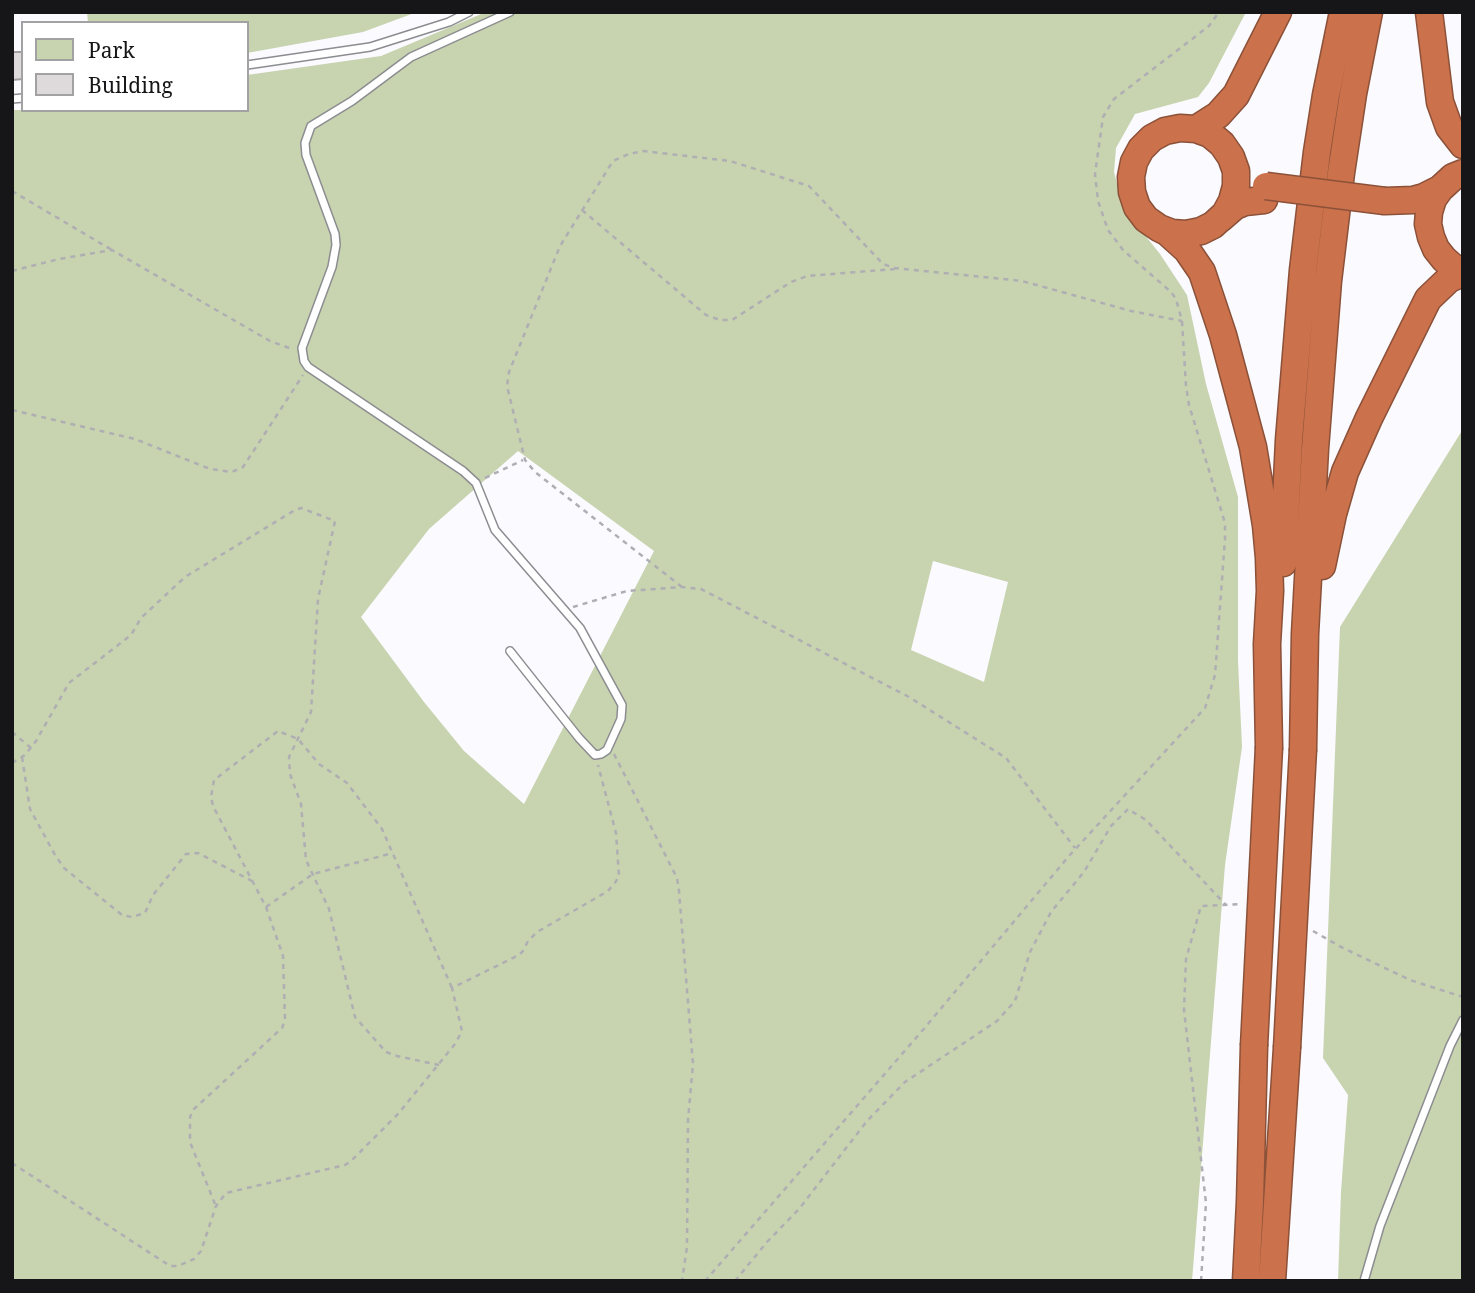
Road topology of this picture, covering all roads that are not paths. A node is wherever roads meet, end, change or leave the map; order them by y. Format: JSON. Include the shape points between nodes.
{"nodes":[{"id":1,"x":469,"y":12,"type":"edge"},
{"id":2,"x":509,"y":12,"type":"edge"},
{"id":3,"x":1279,"y":12,"type":"edge"},
{"id":4,"x":1343,"y":12,"type":"edge"},
{"id":5,"x":1369,"y":12,"type":"edge"},
{"id":6,"x":1429,"y":12,"type":"edge"},
{"id":7,"x":248,"y":65,"type":"edge"},
{"id":8,"x":1196,"y":129,"type":"junction"},
{"id":9,"x":1463,"y":145,"type":"edge"},
{"id":10,"x":1236,"y":171,"type":"junction"},
{"id":11,"x":1463,"y":173,"type":"edge"},
{"id":12,"x":1440,"y":189,"type":"junction"},
{"id":13,"x":1265,"y":193,"type":"junction"},
{"id":14,"x":1383,"y":208,"type":"junction"},
{"id":15,"x":1213,"y":225,"type":"junction"},
{"id":16,"x":1158,"y":228,"type":"junction"},
{"id":17,"x":1430,"y":237,"type":"junction"},
{"id":18,"x":1463,"y":272,"type":"edge"},
{"id":19,"x":510,"y":651,"type":"dead end"},
{"id":20,"x":1269,"y":747,"type":"junction"},
{"id":21,"x":1303,"y":749,"type":"junction"},
{"id":22,"x":1463,"y":1020,"type":"edge"},
{"id":23,"x":1246,"y":1281,"type":"edge"},
{"id":24,"x":1272,"y":1281,"type":"edge"},
{"id":25,"x":1364,"y":1281,"type":"edge"}],
"edges":[{"from":1,"to":7,"type":"lane","via":[[370,47]]},
{"from":2,"to":19,"type":"lane","via":[[411,57],[311,126],[306,155],[335,245],[332,267],[302,348],[308,367],[476,483],[495,530],[580,628],[622,705],[607,750],[595,755]]},
{"from":3,"to":8,"type":"highway","via":[[1236,94],[1218,115]]},
{"from":4,"to":20,"type":"highway","via":[[1317,152],[1303,270]]},
{"from":5,"to":21,"type":"highway","via":[[1328,281],[1312,489]]},
{"from":6,"to":9,"type":"highway","via":[[1440,102],[1449,127]]},
{"from":8,"to":10,"type":"highway","via":[[1222,144]]},
{"from":8,"to":16,"type":"highway","via":[[1159,134],[1134,162],[1130,177],[1134,200]]},
{"from":10,"to":13,"type":"highway"},
{"from":10,"to":15,"type":"highway","via":[[1232,201]]},
{"from":11,"to":12,"type":"highway"},
{"from":12,"to":14,"type":"highway"},
{"from":12,"to":17,"type":"highway","via":[[1429,212]]},
{"from":13,"to":14,"type":"highway","bridge":true},
{"from":13,"to":15,"type":"highway","via":[[1235,206]]},
{"from":14,"to":17,"type":"highway","via":[[1412,220]]},
{"from":15,"to":16,"type":"highway","via":[[1186,234]]},
{"from":16,"to":20,"type":"highway","via":[[1187,250],[1202,272],[1253,447],[1269,558]]},
{"from":17,"to":18,"type":"highway","via":[[1444,259]]},
{"from":18,"to":21,"type":"highway","via":[[1429,299],[1345,472],[1319,583]]},
{"from":20,"to":23,"type":"highway","bridge":true},
{"from":21,"to":24,"type":"highway","bridge":true},
{"from":22,"to":25,"type":"lane","via":[[1385,1213]]}]}
